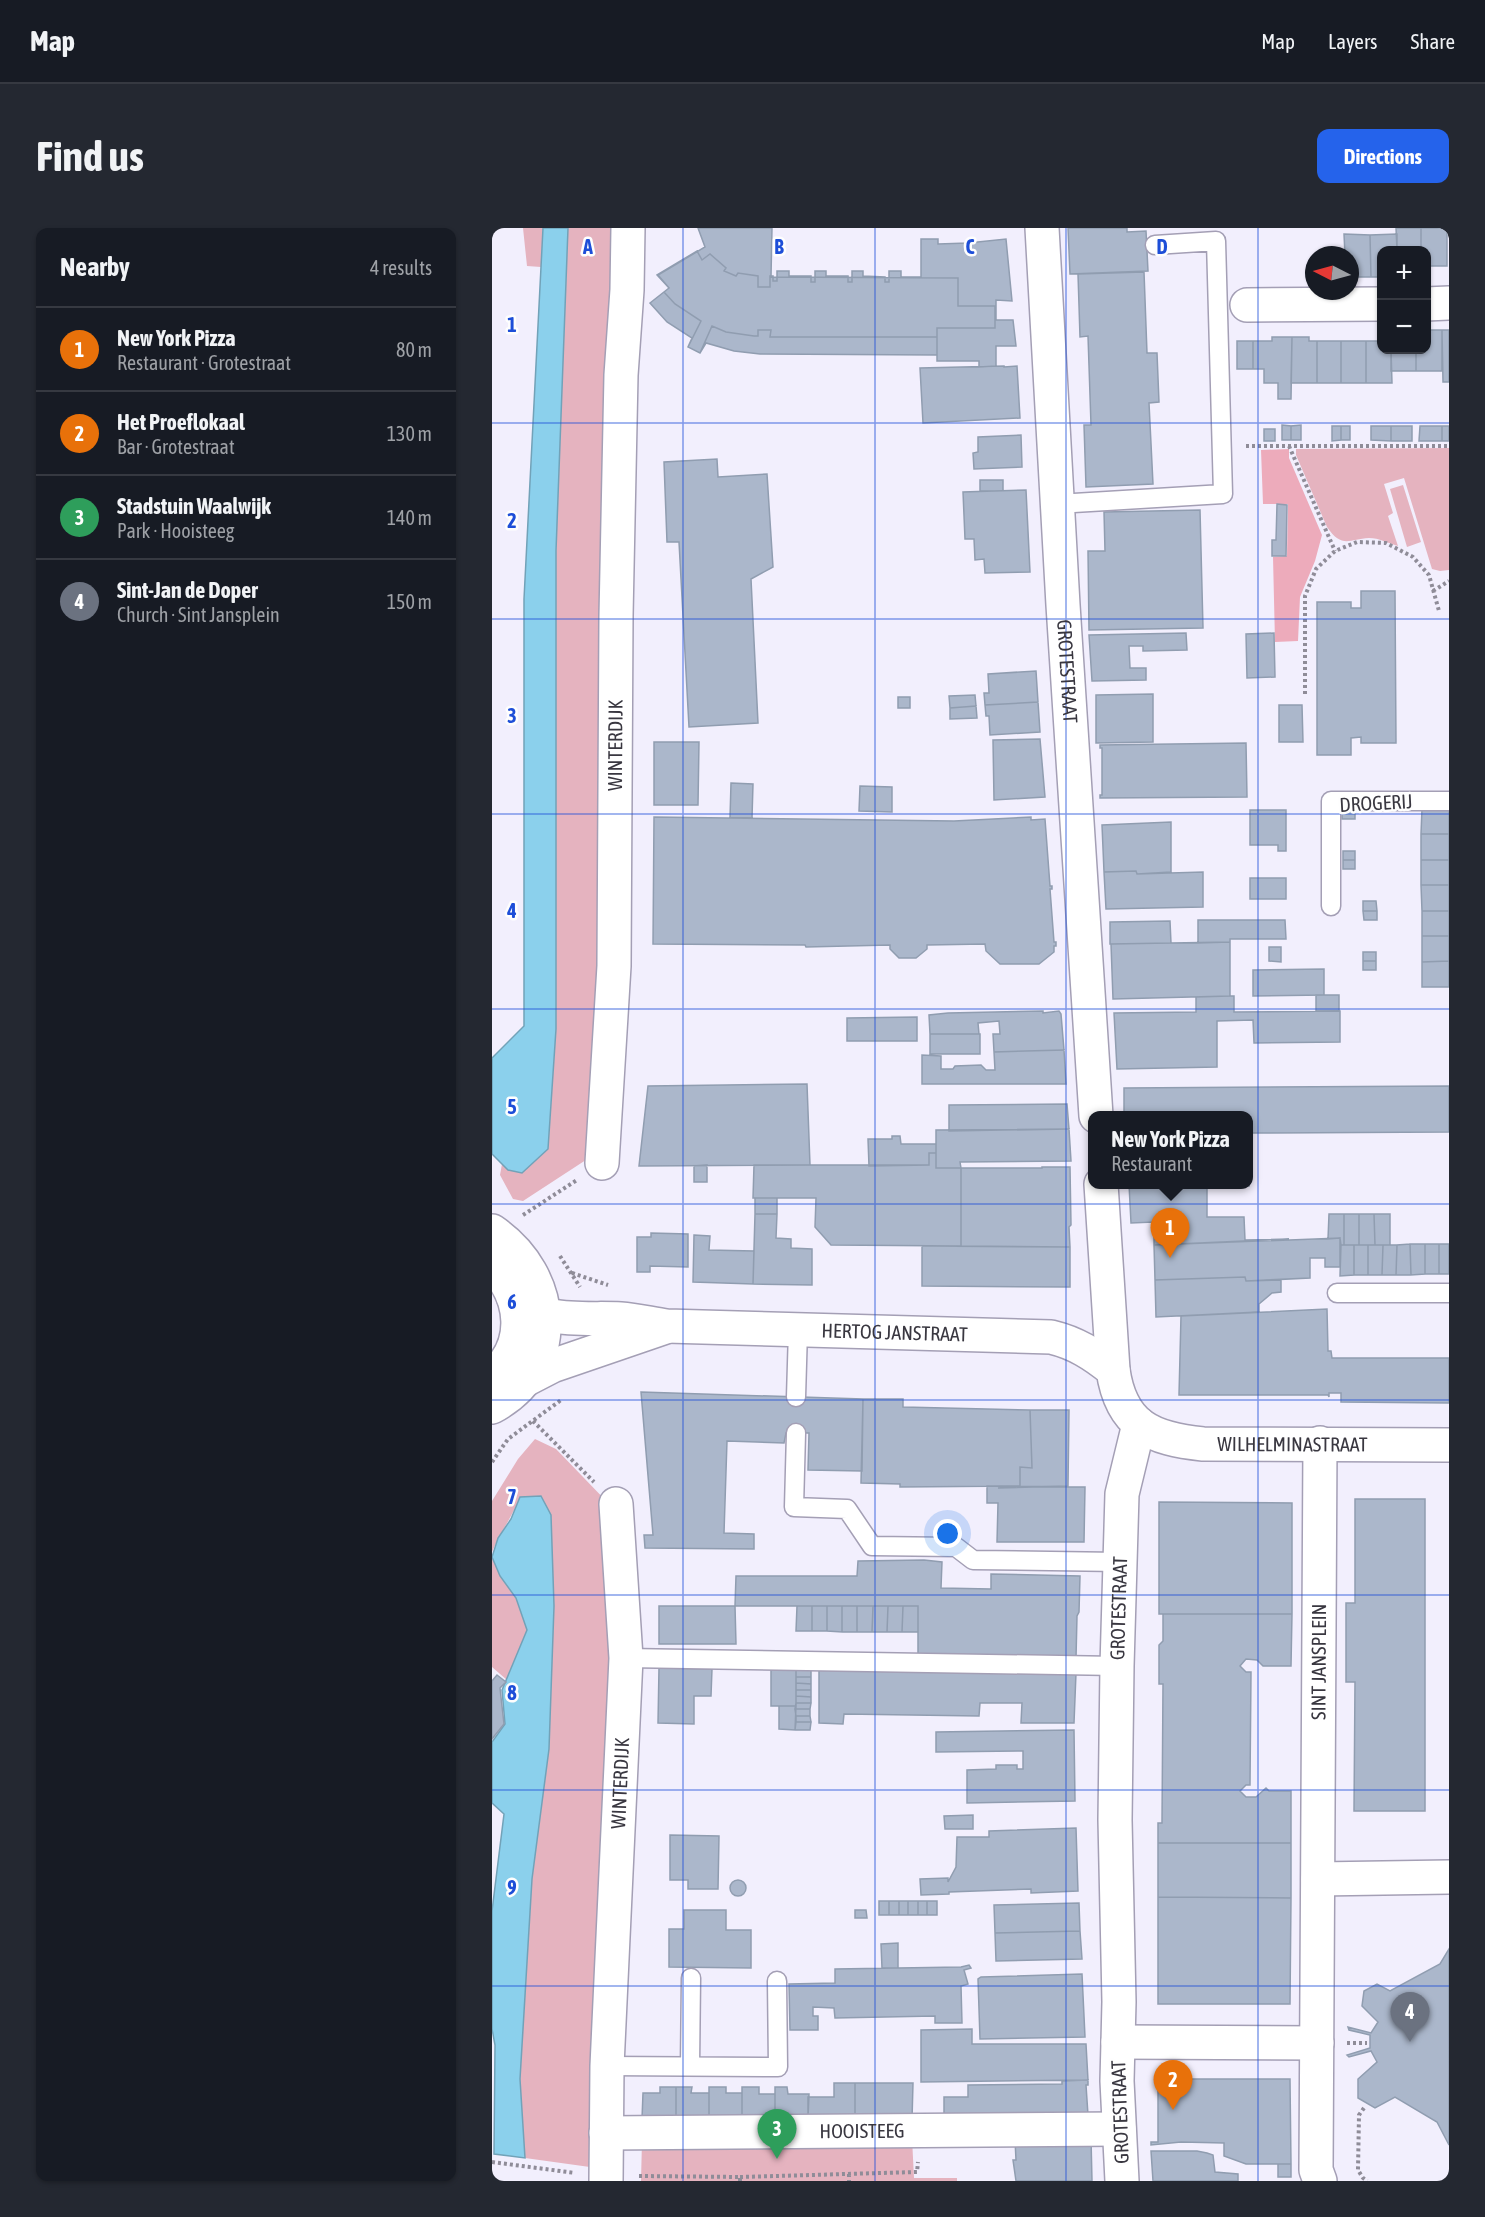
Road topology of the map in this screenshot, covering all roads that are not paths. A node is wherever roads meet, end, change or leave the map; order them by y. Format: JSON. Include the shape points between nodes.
{"nodes":[{"id":1,"x":628,"y":228,"type":"edge"},
{"id":2,"x":1042,"y":228,"type":"edge"},
{"id":3,"x":1155,"y":245,"type":"dead end"},
{"id":4,"x":1449,"y":303,"type":"edge"},
{"id":5,"x":1377,"y":304,"type":"edge"},
{"id":6,"x":1431,"y":304,"type":"edge"},
{"id":7,"x":1246,"y":305,"type":"dead end"},
{"id":8,"x":1057,"y":504,"type":"junction"},
{"id":9,"x":1449,"y":801,"type":"edge"},
{"id":10,"x":1331,"y":906,"type":"dead end"},
{"id":11,"x":1096,"y":1111,"type":"edge"},
{"id":12,"x":602,"y":1163,"type":"road end"},
{"id":13,"x":1101,"y":1189,"type":"edge"},
{"id":14,"x":500,"y":1237,"type":"edge"},
{"id":15,"x":524,"y":1289,"type":"junction"},
{"id":16,"x":1337,"y":1293,"type":"dead end"},
{"id":17,"x":1449,"y":1293,"type":"edge"},
{"id":18,"x":545,"y":1315,"type":"junction"},
{"id":19,"x":668,"y":1326,"type":"junction"},
{"id":20,"x":798,"y":1330,"type":"junction"},
{"id":21,"x":1113,"y":1370,"type":"junction"},
{"id":22,"x":499,"y":1396,"type":"edge"},
{"id":23,"x":796,"y":1397,"type":"dead end"},
{"id":24,"x":1139,"y":1424,"type":"junction"},
{"id":25,"x":796,"y":1433,"type":"dead end"},
{"id":26,"x":1320,"y":1443,"type":"junction"},
{"id":27,"x":1449,"y":1445,"type":"edge"},
{"id":28,"x":616,"y":1504,"type":"road end"},
{"id":29,"x":1120,"y":1562,"type":"junction"},
{"id":30,"x":626,"y":1658,"type":"junction"},
{"id":31,"x":1117,"y":1666,"type":"junction"},
{"id":32,"x":1449,"y":1877,"type":"edge"},
{"id":33,"x":1318,"y":1879,"type":"junction"},
{"id":34,"x":691,"y":1978,"type":"dead end"},
{"id":35,"x":777,"y":1981,"type":"dead end"},
{"id":36,"x":1118,"y":2042,"type":"junction"},
{"id":37,"x":1317,"y":2043,"type":"junction"},
{"id":38,"x":607,"y":2066,"type":"junction"},
{"id":39,"x":690,"y":2066,"type":"junction"},
{"id":40,"x":1119,"y":2128,"type":"junction"},
{"id":41,"x":606,"y":2133,"type":"junction"},
{"id":42,"x":606,"y":2178,"type":"edge"},
{"id":43,"x":1122,"y":2181,"type":"edge"},
{"id":44,"x":1320,"y":2181,"type":"edge"}],
"edges":[{"from":1,"to":12,"type":"street","name":"WINTERDIJK","via":[[620,386],[614,966]]},
{"from":2,"to":8,"type":"street","name":"GROTESTRAAT"},
{"from":3,"to":8,"type":"lane","via":[[1216,241],[1223,494]]},
{"from":4,"to":6,"type":"street"},
{"from":5,"to":7,"type":"street"},
{"from":8,"to":11,"type":"street","name":"GROTESTRAAT"},
{"from":9,"to":10,"type":"lane","name":"DROGERIJ","via":[[1331,801]]},
{"from":13,"to":21,"type":"street"},
{"from":14,"to":15,"type":"street","via":[[520,1256]]},
{"from":15,"to":18,"type":"street"},
{"from":15,"to":19,"type":"street","name":"HERTOG JANSTRAAT","via":[[616,1306]]},
{"from":15,"to":22,"type":"street","via":[[518,1334]]},
{"from":16,"to":17,"type":"lane"},
{"from":18,"to":19,"type":"street","name":"HERTOG JANSTRAAT","via":[[624,1319]]},
{"from":18,"to":22,"type":"street","via":[[540,1351]]},
{"from":19,"to":20,"type":"street","name":"HERTOG JANSTRAAT"},
{"from":19,"to":22,"type":"street","name":"HERTOG JANSTRAAT","via":[[552,1366]]},
{"from":20,"to":21,"type":"street","name":"HERTOG JANSTRAAT","via":[[1051,1337],[1081,1347]]},
{"from":20,"to":23,"type":"lane"},
{"from":21,"to":24,"type":"street","via":[[1125,1408]]},
{"from":24,"to":26,"type":"street","name":"WILHELMINASTRAAT","via":[[1172,1441]]},
{"from":24,"to":29,"type":"street","name":"GROTESTRAAT","via":[[1122,1494]]},
{"from":25,"to":29,"type":"lane","via":[[794,1507],[847,1509],[872,1546],[956,1547],[974,1560]]},
{"from":26,"to":27,"type":"street","name":"WILHELMINASTRAAT"},
{"from":26,"to":33,"type":"street","name":"SINT JANSPLEIN"},
{"from":28,"to":30,"type":"street","name":"WINTERDIJK"},
{"from":29,"to":31,"type":"street","name":"GROTESTRAAT"},
{"from":30,"to":31,"type":"lane"},
{"from":30,"to":38,"type":"street","name":"WINTERDIJK"},
{"from":31,"to":36,"type":"street","name":"GROTESTRAAT"},
{"from":32,"to":33,"type":"street"},
{"from":33,"to":37,"type":"street","name":"SINT JANSPLEIN"},
{"from":34,"to":39,"type":"lane"},
{"from":35,"to":39,"type":"lane","via":[[778,2067]]},
{"from":36,"to":37,"type":"street","name":"GROTESTRAAT"},
{"from":36,"to":40,"type":"street","name":"GROTESTRAAT"},
{"from":37,"to":44,"type":"street","name":"SINT JANSPLEIN","via":[[1316,2170]]},
{"from":38,"to":39,"type":"lane"},
{"from":38,"to":41,"type":"street","name":"WINTERDIJK"},
{"from":40,"to":41,"type":"street","name":"HOOISTEEG"},
{"from":40,"to":43,"type":"street","name":"GROTESTRAAT"},
{"from":41,"to":42,"type":"street","name":"WINTERDIJK"}]}
